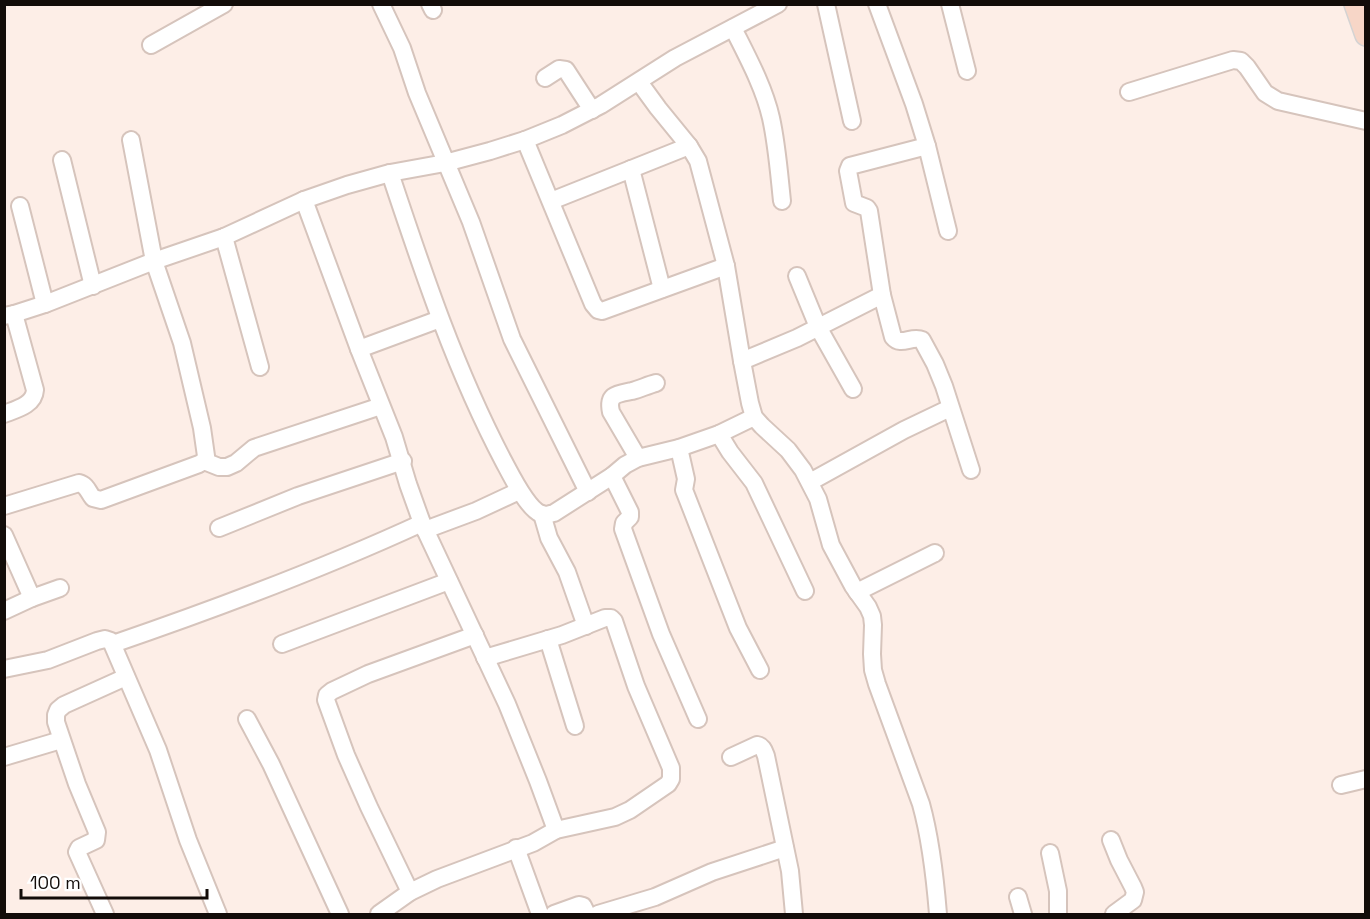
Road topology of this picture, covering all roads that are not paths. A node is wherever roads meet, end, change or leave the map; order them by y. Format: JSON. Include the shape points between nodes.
{"nodes":[{"id":1,"x":224,"y":4,"type":"edge"},
{"id":2,"x":381,"y":4,"type":"edge"},
{"id":3,"x":778,"y":4,"type":"edge"},
{"id":4,"x":826,"y":4,"type":"edge"},
{"id":5,"x":877,"y":4,"type":"edge"},
{"id":6,"x":950,"y":4,"type":"edge"},
{"id":7,"x":1355,"y":4,"type":"edge"},
{"id":8,"x":733,"y":28,"type":"junction"},
{"id":9,"x":1365,"y":35,"type":"edge"},
{"id":10,"x":151,"y":45,"type":"dead end"},
{"id":11,"x":967,"y":71,"type":"dead end"},
{"id":12,"x":545,"y":78,"type":"dead end"},
{"id":13,"x":639,"y":82,"type":"junction"},
{"id":14,"x":1129,"y":92,"type":"dead end"},
{"id":15,"x":592,"y":110,"type":"junction"},
{"id":16,"x":852,"y":121,"type":"dead end"},
{"id":17,"x":1365,"y":121,"type":"edge"},
{"id":18,"x":131,"y":140,"type":"dead end"},
{"id":19,"x":525,"y":140,"type":"junction"},
{"id":20,"x":689,"y":146,"type":"junction"},
{"id":21,"x":927,"y":146,"type":"junction"},
{"id":22,"x":62,"y":160,"type":"dead end"},
{"id":23,"x":445,"y":163,"type":"junction"},
{"id":24,"x":631,"y":169,"type":"junction"},
{"id":25,"x":390,"y":173,"type":"junction"},
{"id":26,"x":304,"y":200,"type":"junction"},
{"id":27,"x":551,"y":201,"type":"junction"},
{"id":28,"x":782,"y":201,"type":"dead end"},
{"id":29,"x":20,"y":206,"type":"dead end"},
{"id":30,"x":948,"y":231,"type":"dead end"},
{"id":31,"x":224,"y":237,"type":"junction"},
{"id":32,"x":154,"y":261,"type":"junction"},
{"id":33,"x":726,"y":266,"type":"junction"},
{"id":34,"x":797,"y":276,"type":"dead end"},
{"id":35,"x":93,"y":286,"type":"junction"},
{"id":36,"x":662,"y":289,"type":"junction"},
{"id":37,"x":882,"y":295,"type":"junction"},
{"id":38,"x":45,"y":304,"type":"junction"},
{"id":39,"x":9,"y":315,"type":"edge"},
{"id":40,"x":440,"y":319,"type":"junction"},
{"id":41,"x":818,"y":327,"type":"junction"},
{"id":42,"x":359,"y":349,"type":"junction"},
{"id":43,"x":742,"y":361,"type":"junction"},
{"id":44,"x":260,"y":366,"type":"dead end"},
{"id":45,"x":656,"y":383,"type":"dead end"},
{"id":46,"x":853,"y":389,"type":"dead end"},
{"id":47,"x":381,"y":406,"type":"junction"},
{"id":48,"x":950,"y":408,"type":"junction"},
{"id":49,"x":4,"y":414,"type":"edge"},
{"id":50,"x":754,"y":417,"type":"junction"},
{"id":51,"x":719,"y":434,"type":"junction"},
{"id":52,"x":679,"y":447,"type":"junction"},
{"id":53,"x":638,"y":458,"type":"junction"},
{"id":54,"x":204,"y":461,"type":"junction"},
{"id":55,"x":403,"y":461,"type":"junction"},
{"id":56,"x":970,"y":470,"type":"dead end"},
{"id":57,"x":612,"y":476,"type":"junction"},
{"id":58,"x":810,"y":482,"type":"junction"},
{"id":59,"x":519,"y":491,"type":"junction"},
{"id":60,"x":588,"y":492,"type":"junction"},
{"id":61,"x":4,"y":506,"type":"edge"},
{"id":62,"x":542,"y":514,"type":"junction"},
{"id":63,"x":424,"y":526,"type":"junction"},
{"id":64,"x":219,"y":528,"type":"dead end"},
{"id":65,"x":4,"y":535,"type":"edge"},
{"id":66,"x":935,"y":553,"type":"dead end"},
{"id":67,"x":448,"y":582,"type":"junction"},
{"id":68,"x":60,"y":588,"type":"dead end"},
{"id":69,"x":805,"y":591,"type":"dead end"},
{"id":70,"x":857,"y":592,"type":"junction"},
{"id":71,"x":32,"y":598,"type":"junction"},
{"id":72,"x":4,"y":611,"type":"edge"},
{"id":73,"x":586,"y":626,"type":"junction"},
{"id":74,"x":475,"y":635,"type":"junction"},
{"id":75,"x":548,"y":639,"type":"junction"},
{"id":76,"x":113,"y":644,"type":"junction"},
{"id":77,"x":282,"y":644,"type":"dead end"},
{"id":78,"x":485,"y":658,"type":"junction"},
{"id":79,"x":4,"y":669,"type":"edge"},
{"id":80,"x":760,"y":670,"type":"dead end"},
{"id":81,"x":126,"y":677,"type":"junction"},
{"id":82,"x":247,"y":719,"type":"dead end"},
{"id":83,"x":698,"y":719,"type":"dead end"},
{"id":84,"x":575,"y":726,"type":"dead end"},
{"id":85,"x":61,"y":740,"type":"junction"},
{"id":86,"x":4,"y":756,"type":"edge"},
{"id":87,"x":731,"y":757,"type":"dead end"},
{"id":88,"x":1365,"y":779,"type":"edge"},
{"id":89,"x":1341,"y":785,"type":"dead end"},
{"id":90,"x":556,"y":830,"type":"junction"},
{"id":91,"x":1111,"y":840,"type":"dead end"},
{"id":92,"x":516,"y":848,"type":"junction"},
{"id":93,"x":784,"y":848,"type":"junction"},
{"id":94,"x":1050,"y":853,"type":"dead end"},
{"id":95,"x":410,"y":892,"type":"junction"},
{"id":96,"x":1018,"y":897,"type":"dead end"},
{"id":97,"x":105,"y":915,"type":"edge"},
{"id":98,"x":218,"y":915,"type":"edge"},
{"id":99,"x":340,"y":915,"type":"edge"},
{"id":100,"x":379,"y":915,"type":"edge"},
{"id":101,"x":540,"y":915,"type":"edge"},
{"id":102,"x":554,"y":915,"type":"edge"},
{"id":103,"x":587,"y":915,"type":"edge"},
{"id":104,"x":598,"y":915,"type":"edge"},
{"id":105,"x":794,"y":915,"type":"edge"},
{"id":106,"x":938,"y":915,"type":"edge"},
{"id":107,"x":1023,"y":915,"type":"edge"},
{"id":108,"x":1058,"y":915,"type":"edge"},
{"id":109,"x":1114,"y":915,"type":"edge"}],
"edges":[{"from":1,"to":10,"type":"street"},
{"from":2,"to":23,"type":"street","via":[[402,48]]},
{"from":3,"to":8,"type":"street"},
{"from":4,"to":16,"type":"street"},
{"from":5,"to":21,"type":"street"},
{"from":6,"to":11,"type":"street"},
{"from":7,"to":9,"type":"main road"},
{"from":8,"to":13,"type":"street"},
{"from":8,"to":28,"type":"street","via":[[770,116]]},
{"from":12,"to":15,"type":"street","via":[[560,69],[566,70]]},
{"from":13,"to":15,"type":"street"},
{"from":13,"to":20,"type":"street"},
{"from":14,"to":17,"type":"street","via":[[1233,60],[1241,61],[1265,93],[1278,101]]},
{"from":15,"to":19,"type":"street"},
{"from":18,"to":32,"type":"street"},
{"from":19,"to":23,"type":"street"},
{"from":19,"to":27,"type":"street"},
{"from":20,"to":24,"type":"street"},
{"from":20,"to":33,"type":"street","via":[[704,180]]},
{"from":21,"to":30,"type":"street"},
{"from":21,"to":37,"type":"street","via":[[848,168],[854,203],[869,211]]},
{"from":22,"to":35,"type":"street"},
{"from":23,"to":25,"type":"street"},
{"from":23,"to":60,"type":"street","via":[[525,369]]},
{"from":24,"to":27,"type":"street"},
{"from":24,"to":36,"type":"street"},
{"from":25,"to":26,"type":"street"},
{"from":25,"to":40,"type":"street"},
{"from":26,"to":31,"type":"street"},
{"from":26,"to":42,"type":"street"},
{"from":27,"to":36,"type":"street","via":[[595,308],[602,311]]},
{"from":29,"to":38,"type":"street"},
{"from":31,"to":32,"type":"street"},
{"from":31,"to":44,"type":"street"},
{"from":32,"to":35,"type":"street"},
{"from":32,"to":54,"type":"street","via":[[193,387],[206,449]]},
{"from":33,"to":36,"type":"street"},
{"from":33,"to":43,"type":"street"},
{"from":34,"to":41,"type":"street"},
{"from":35,"to":38,"type":"street"},
{"from":37,"to":41,"type":"street"},
{"from":37,"to":48,"type":"street","via":[[893,337],[901,342],[922,340]]},
{"from":38,"to":39,"type":"street"},
{"from":39,"to":49,"type":"street","via":[[35,390],[31,402]]},
{"from":40,"to":42,"type":"street"},
{"from":40,"to":59,"type":"street","via":[[469,391]]},
{"from":41,"to":43,"type":"street"},
{"from":41,"to":46,"type":"street"},
{"from":42,"to":47,"type":"street"},
{"from":43,"to":50,"type":"street"},
{"from":45,"to":53,"type":"street","via":[[616,394],[611,399],[611,412]]},
{"from":47,"to":54,"type":"street","via":[[254,448],[227,467]]},
{"from":47,"to":55,"type":"street"},
{"from":48,"to":56,"type":"street"},
{"from":48,"to":58,"type":"street"},
{"from":50,"to":51,"type":"street"},
{"from":50,"to":58,"type":"street","via":[[788,450]]},
{"from":51,"to":52,"type":"street"},
{"from":51,"to":69,"type":"street","via":[[754,483]]},
{"from":52,"to":53,"type":"street"},
{"from":52,"to":80,"type":"street","via":[[686,479],[684,490],[738,628]]},
{"from":53,"to":57,"type":"street"},
{"from":54,"to":61,"type":"street","via":[[101,500],[93,498],[87,487],[79,483]]},
{"from":55,"to":63,"type":"street"},
{"from":55,"to":64,"type":"street","via":[[298,496]]},
{"from":57,"to":60,"type":"street"},
{"from":57,"to":83,"type":"street","via":[[630,512],[623,526],[630,548]]},
{"from":58,"to":70,"type":"street","via":[[831,545]]},
{"from":59,"to":62,"type":"street"},
{"from":59,"to":63,"type":"street","via":[[476,511]]},
{"from":60,"to":62,"type":"street","via":[[554,513]]},
{"from":62,"to":73,"type":"street"},
{"from":63,"to":67,"type":"street"},
{"from":63,"to":76,"type":"street"},
{"from":65,"to":71,"type":"street"},
{"from":66,"to":70,"type":"street"},
{"from":67,"to":74,"type":"street"},
{"from":67,"to":77,"type":"street"},
{"from":68,"to":71,"type":"street"},
{"from":70,"to":106,"type":"street","via":[[872,616],[876,684],[926,823]]},
{"from":71,"to":72,"type":"street"},
{"from":73,"to":75,"type":"street"},
{"from":73,"to":90,"type":"street","via":[[605,618],[614,621],[671,779],[615,817]]},
{"from":74,"to":78,"type":"street"},
{"from":74,"to":95,"type":"street","via":[[368,674],[327,695],[346,755]]},
{"from":75,"to":78,"type":"street"},
{"from":75,"to":84,"type":"street"},
{"from":76,"to":79,"type":"street","via":[[109,639],[97,641],[48,660]]},
{"from":76,"to":81,"type":"street"},
{"from":78,"to":90,"type":"street"},
{"from":81,"to":85,"type":"street","via":[[58,710],[56,722]]},
{"from":81,"to":98,"type":"street","via":[[158,750]]},
{"from":82,"to":99,"type":"street"},
{"from":85,"to":86,"type":"street"},
{"from":85,"to":97,"type":"street","via":[[97,831],[96,840],[77,852]]},
{"from":87,"to":93,"type":"street","via":[[757,745],[763,748]]},
{"from":88,"to":89,"type":"street"},
{"from":90,"to":92,"type":"street"},
{"from":91,"to":109,"type":"street","via":[[1135,892],[1133,900]]},
{"from":92,"to":95,"type":"street"},
{"from":92,"to":101,"type":"street"},
{"from":93,"to":104,"type":"street"},
{"from":93,"to":105,"type":"street"},
{"from":94,"to":108,"type":"street","via":[[1058,891]]},
{"from":95,"to":100,"type":"street"},
{"from":96,"to":107,"type":"street"},
{"from":102,"to":103,"type":"street","via":[[579,905]]}]}
